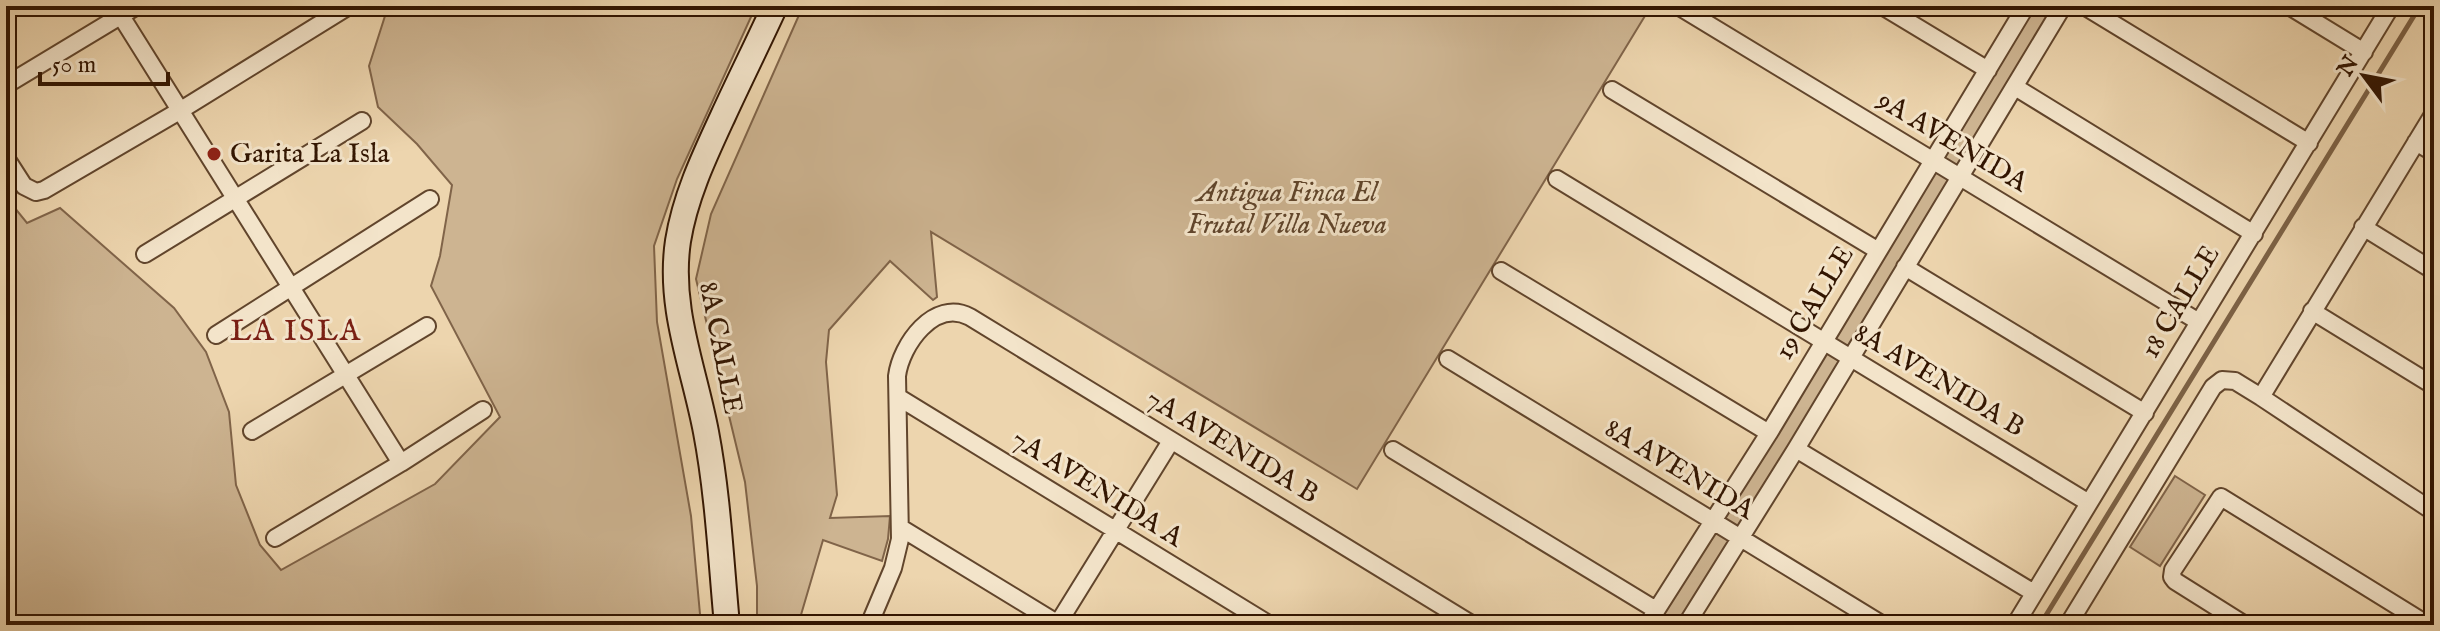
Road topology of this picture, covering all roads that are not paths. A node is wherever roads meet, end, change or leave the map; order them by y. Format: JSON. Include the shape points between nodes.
{"nodes":[{"id":1,"x":137,"y":6,"type":"edge"},
{"id":2,"x":349,"y":6,"type":"edge"},
{"id":3,"x":775,"y":6,"type":"edge"},
{"id":4,"x":1678,"y":6,"type":"edge"},
{"id":5,"x":1882,"y":6,"type":"edge"},
{"id":6,"x":2026,"y":6,"type":"edge"},
{"id":7,"x":2063,"y":6,"type":"edge"},
{"id":8,"x":2084,"y":6,"type":"edge"},
{"id":9,"x":2289,"y":6,"type":"edge"},
{"id":10,"x":2391,"y":6,"type":"edge"},
{"id":11,"x":121,"y":16,"type":"junction"},
{"id":12,"x":2364,"y":52,"type":"junction"},
{"id":13,"x":1988,"y":70,"type":"junction"},
{"id":14,"x":6,"y":85,"type":"edge"},
{"id":15,"x":2015,"y":87,"type":"junction"},
{"id":16,"x":1612,"y":90,"type":"dead end"},
{"id":17,"x":181,"y":110,"type":"junction"},
{"id":18,"x":2434,"y":113,"type":"edge"},
{"id":19,"x":362,"y":121,"type":"dead end"},
{"id":20,"x":2416,"y":142,"type":"junction"},
{"id":21,"x":2309,"y":143,"type":"junction"},
{"id":22,"x":2434,"y":153,"type":"edge"},
{"id":23,"x":6,"y":158,"type":"edge"},
{"id":24,"x":1932,"y":161,"type":"junction"},
{"id":25,"x":1959,"y":178,"type":"junction"},
{"id":26,"x":1557,"y":179,"type":"dead end"},
{"id":27,"x":236,"y":197,"type":"junction"},
{"id":28,"x":430,"y":199,"type":"dead end"},
{"id":29,"x":2363,"y":227,"type":"junction"},
{"id":30,"x":2254,"y":234,"type":"junction"},
{"id":31,"x":1877,"y":250,"type":"junction"},
{"id":32,"x":145,"y":254,"type":"dead end"},
{"id":33,"x":1905,"y":267,"type":"junction"},
{"id":34,"x":1501,"y":271,"type":"dead end"},
{"id":35,"x":2434,"y":271,"type":"edge"},
{"id":36,"x":291,"y":287,"type":"junction"},
{"id":37,"x":2312,"y":311,"type":"junction"},
{"id":38,"x":2199,"y":322,"type":"junction"},
{"id":39,"x":427,"y":326,"type":"dead end"},
{"id":40,"x":216,"y":335,"type":"dead end"},
{"id":41,"x":1823,"y":341,"type":"junction"},
{"id":42,"x":1850,"y":357,"type":"junction"},
{"id":43,"x":1448,"y":359,"type":"dead end"},
{"id":44,"x":346,"y":374,"type":"junction"},
{"id":45,"x":2434,"y":386,"type":"edge"},
{"id":46,"x":898,"y":397,"type":"junction"},
{"id":47,"x":2261,"y":397,"type":"junction"},
{"id":48,"x":483,"y":410,"type":"dead end"},
{"id":49,"x":2145,"y":413,"type":"junction"},
{"id":50,"x":252,"y":431,"type":"dead end"},
{"id":51,"x":1769,"y":433,"type":"junction"},
{"id":52,"x":1171,"y":441,"type":"junction"},
{"id":53,"x":1796,"y":449,"type":"junction"},
{"id":54,"x":1393,"y":450,"type":"dead end"},
{"id":55,"x":401,"y":463,"type":"junction"},
{"id":56,"x":2089,"y":503,"type":"junction"},
{"id":57,"x":2434,"y":512,"type":"edge"},
{"id":58,"x":1713,"y":521,"type":"junction"},
{"id":59,"x":901,"y":528,"type":"junction"},
{"id":60,"x":1115,"y":531,"type":"junction"},
{"id":61,"x":275,"y":538,"type":"dead end"},
{"id":62,"x":1741,"y":538,"type":"junction"},
{"id":63,"x":2034,"y":593,"type":"junction"},
{"id":64,"x":1651,"y":618,"type":"edge"},
{"id":65,"x":1462,"y":622,"type":"edge"},
{"id":66,"x":727,"y":625,"type":"edge"},
{"id":67,"x":869,"y":625,"type":"edge"},
{"id":68,"x":1058,"y":625,"type":"edge"},
{"id":69,"x":1270,"y":625,"type":"edge"},
{"id":70,"x":1686,"y":625,"type":"edge"},
{"id":71,"x":1883,"y":625,"type":"edge"},
{"id":72,"x":2015,"y":625,"type":"edge"},
{"id":73,"x":2068,"y":625,"type":"edge"},
{"id":74,"x":2245,"y":625,"type":"edge"},
{"id":75,"x":2428,"y":625,"type":"edge"}],
"edges":[{"from":1,"to":11,"type":"street"},
{"from":2,"to":17,"type":"street"},
{"from":3,"to":66,"type":"main road","name":"8A CALLE","via":[[695,179],[675,262],[681,333],[710,450]]},
{"from":4,"to":24,"type":"street","name":"9A AVENIDA"},
{"from":5,"to":13,"type":"street"},
{"from":6,"to":13,"type":"street","name":"19 CALLE"},
{"from":7,"to":15,"type":"street","name":"19 CALLE"},
{"from":8,"to":21,"type":"street"},
{"from":9,"to":12,"type":"street"},
{"from":10,"to":12,"type":"street","name":"18 CALLE"},
{"from":11,"to":14,"type":"street"},
{"from":11,"to":17,"type":"street"},
{"from":12,"to":21,"type":"street","name":"18 CALLE"},
{"from":13,"to":24,"type":"street","name":"19 CALLE"},
{"from":15,"to":25,"type":"street","name":"19 CALLE"},
{"from":15,"to":30,"type":"street"},
{"from":16,"to":31,"type":"street"},
{"from":17,"to":23,"type":"street","via":[[44,190],[33,192],[24,186]]},
{"from":17,"to":27,"type":"street"},
{"from":18,"to":20,"type":"street"},
{"from":19,"to":27,"type":"street"},
{"from":20,"to":22,"type":"street"},
{"from":20,"to":29,"type":"street"},
{"from":21,"to":30,"type":"street","name":"18 CALLE"},
{"from":24,"to":25,"type":"street","name":"9A AVENIDA"},
{"from":24,"to":31,"type":"street","name":"19 CALLE"},
{"from":25,"to":33,"type":"street","name":"19 CALLE"},
{"from":25,"to":38,"type":"street","name":"9A AVENIDA"},
{"from":26,"to":41,"type":"street","name":"8A AVENIDA B"},
{"from":27,"to":32,"type":"street"},
{"from":27,"to":36,"type":"street"},
{"from":28,"to":36,"type":"street"},
{"from":29,"to":35,"type":"street"},
{"from":29,"to":37,"type":"street"},
{"from":30,"to":38,"type":"street","name":"18 CALLE"},
{"from":31,"to":41,"type":"street","name":"19 CALLE"},
{"from":33,"to":42,"type":"street","name":"19 CALLE"},
{"from":33,"to":49,"type":"street"},
{"from":34,"to":51,"type":"street"},
{"from":36,"to":40,"type":"street"},
{"from":36,"to":44,"type":"street"},
{"from":37,"to":45,"type":"street"},
{"from":37,"to":47,"type":"street"},
{"from":38,"to":49,"type":"street","name":"18 CALLE"},
{"from":39,"to":44,"type":"street"},
{"from":41,"to":42,"type":"street","name":"8A AVENIDA B"},
{"from":41,"to":51,"type":"street","name":"19 CALLE"},
{"from":42,"to":53,"type":"street","name":"19 CALLE"},
{"from":42,"to":56,"type":"street","name":"8A AVENIDA B"},
{"from":43,"to":58,"type":"street","name":"8A AVENIDA"},
{"from":44,"to":50,"type":"street"},
{"from":44,"to":55,"type":"street"},
{"from":46,"to":52,"type":"street","name":"7A AVENIDA B","via":[[898,367],[908,343],[936,317],[964,314]]},
{"from":46,"to":59,"type":"street"},
{"from":46,"to":60,"type":"street","name":"7A AVENIDA A"},
{"from":47,"to":57,"type":"street"},
{"from":47,"to":73,"type":"street","via":[[2235,381],[2222,380],[2213,387]]},
{"from":48,"to":55,"type":"street"},
{"from":49,"to":56,"type":"street","name":"18 CALLE"},
{"from":51,"to":58,"type":"street","name":"19 CALLE"},
{"from":52,"to":60,"type":"street"},
{"from":52,"to":65,"type":"street","name":"7A AVENIDA B"},
{"from":53,"to":62,"type":"street","name":"19 CALLE"},
{"from":53,"to":63,"type":"street"},
{"from":54,"to":64,"type":"street"},
{"from":55,"to":61,"type":"street"},
{"from":56,"to":63,"type":"street","name":"18 CALLE"},
{"from":58,"to":62,"type":"street","name":"8A AVENIDA"},
{"from":58,"to":64,"type":"street","name":"19 CALLE"},
{"from":59,"to":67,"type":"street","via":[[893,568]]},
{"from":59,"to":68,"type":"street"},
{"from":60,"to":68,"type":"street"},
{"from":60,"to":69,"type":"street","name":"7A AVENIDA A"},
{"from":62,"to":70,"type":"street","name":"19 CALLE"},
{"from":62,"to":71,"type":"street","name":"8A AVENIDA"},
{"from":63,"to":72,"type":"street","name":"18 CALLE"},
{"from":74,"to":75,"type":"street","via":[[2172,577],[2221,497]]}]}
